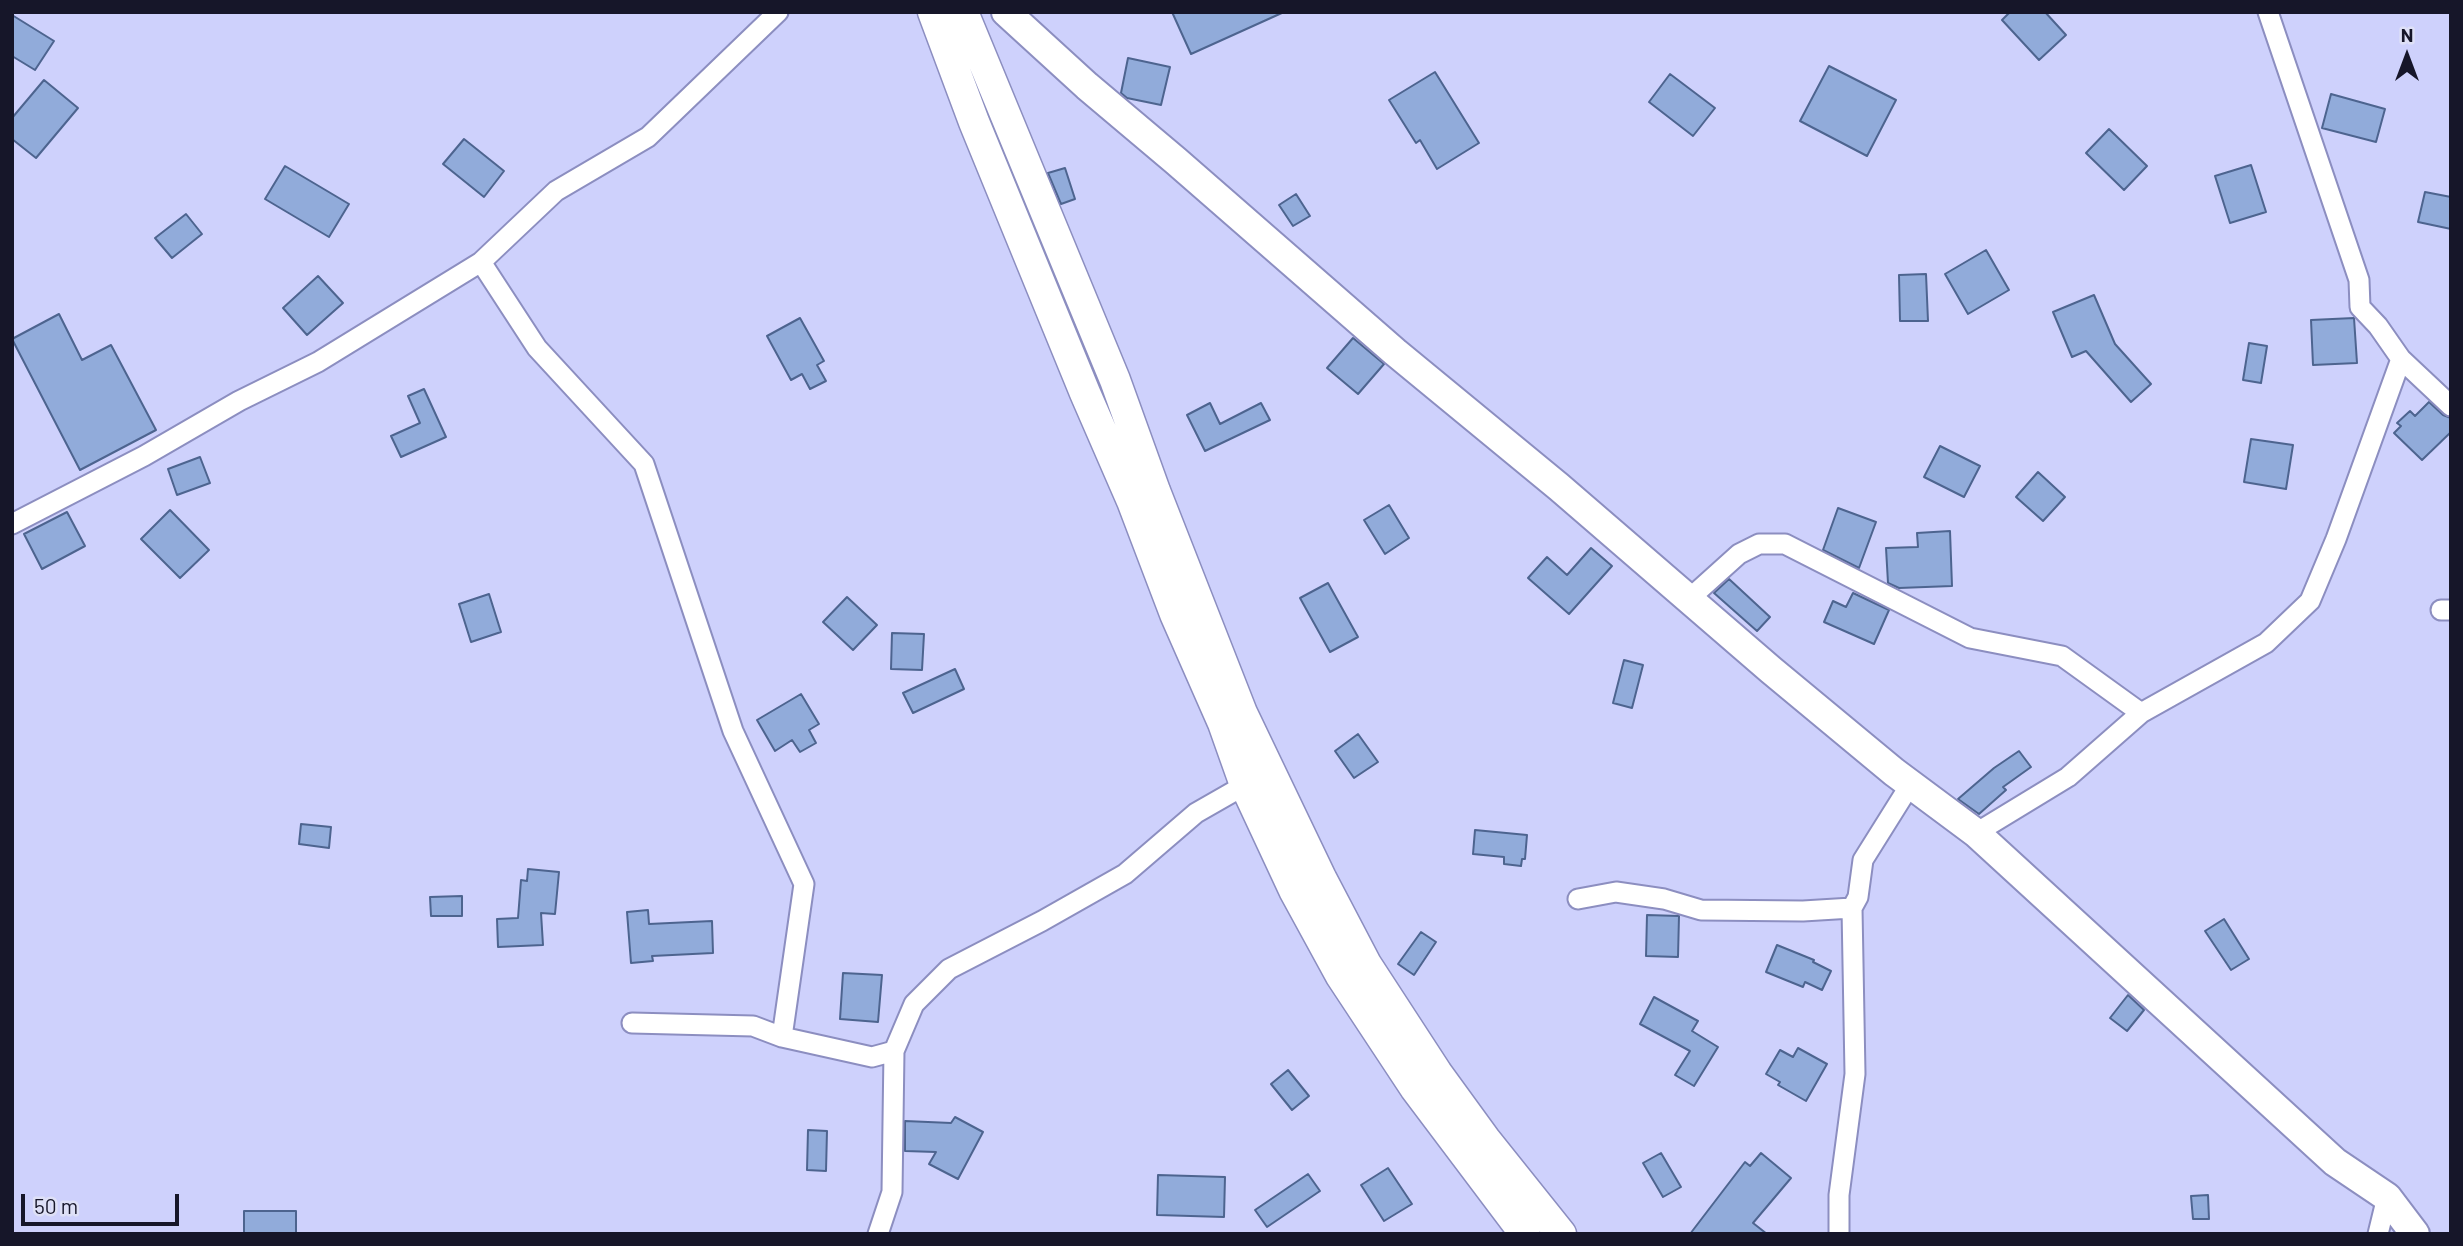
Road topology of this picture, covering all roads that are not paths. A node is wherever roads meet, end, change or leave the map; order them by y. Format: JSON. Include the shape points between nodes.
{"nodes":[{"id":1,"x":778,"y":12,"type":"edge"},
{"id":2,"x":933,"y":12,"type":"edge"},
{"id":3,"x":962,"y":12,"type":"edge"},
{"id":4,"x":1006,"y":12,"type":"edge"},
{"id":5,"x":2268,"y":12,"type":"edge"},
{"id":6,"x":1038,"y":192,"type":"junction"},
{"id":7,"x":1008,"y":205,"type":"junction"},
{"id":8,"x":481,"y":262,"type":"junction"},
{"id":9,"x":2401,"y":359,"type":"junction"},
{"id":10,"x":2451,"y":405,"type":"edge"},
{"id":11,"x":12,"y":524,"type":"edge"},
{"id":12,"x":1689,"y":599,"type":"junction"},
{"id":13,"x":2141,"y":713,"type":"junction"},
{"id":14,"x":1245,"y":785,"type":"junction"},
{"id":15,"x":1910,"y":785,"type":"junction"},
{"id":16,"x":1976,"y":833,"type":"junction"},
{"id":17,"x":1578,"y":899,"type":"dead end"},
{"id":18,"x":1852,"y":908,"type":"junction"},
{"id":19,"x":632,"y":1023,"type":"dead end"},
{"id":20,"x":782,"y":1037,"type":"junction"},
{"id":21,"x":894,"y":1051,"type":"junction"},
{"id":22,"x":2387,"y":1197,"type":"junction"},
{"id":23,"x":878,"y":1234,"type":"edge"},
{"id":24,"x":1525,"y":1234,"type":"edge"},
{"id":25,"x":1561,"y":1234,"type":"edge"},
{"id":26,"x":1839,"y":1234,"type":"edge"},
{"id":27,"x":2378,"y":1234,"type":"edge"},
{"id":28,"x":2416,"y":1234,"type":"edge"}],
"edges":[{"from":1,"to":8,"type":"street","via":[[648,137],[556,191]]},
{"from":2,"to":7,"type":"main road"},
{"from":3,"to":6,"type":"main road"},
{"from":4,"to":12,"type":"main road","via":[[1395,352]]},
{"from":5,"to":9,"type":"street","via":[[2359,280],[2360,307]]},
{"from":6,"to":7,"type":"main road"},
{"from":6,"to":25,"type":"main road","via":[[1242,713],[1321,878],[1366,964],[1437,1073]]},
{"from":7,"to":14,"type":"main road"},
{"from":8,"to":11,"type":"street","via":[[318,362]]},
{"from":8,"to":20,"type":"street","via":[[537,348],[644,464],[733,731],[804,884]]},
{"from":9,"to":10,"type":"street"},
{"from":9,"to":13,"type":"street","via":[[2310,601],[2266,643]]},
{"from":12,"to":13,"type":"street","via":[[1739,554],[1759,544],[1785,544],[1970,638],[2062,656]]},
{"from":12,"to":15,"type":"main road"},
{"from":13,"to":16,"type":"street","via":[[2068,777]]},
{"from":14,"to":21,"type":"street","via":[[1196,813],[1125,874],[949,969],[914,1004]]},
{"from":14,"to":24,"type":"main road","via":[[1341,976],[1415,1088]]},
{"from":15,"to":16,"type":"main road"},
{"from":15,"to":18,"type":"street","via":[[1863,860]]},
{"from":16,"to":22,"type":"main road","via":[[2335,1161]]},
{"from":17,"to":18,"type":"street","via":[[1616,892],[1700,910]]},
{"from":18,"to":26,"type":"street","via":[[1855,1074],[1839,1195]]},
{"from":19,"to":20,"type":"street","via":[[753,1026]]},
{"from":20,"to":21,"type":"street","via":[[872,1057]]},
{"from":21,"to":23,"type":"street","via":[[892,1192]]},
{"from":22,"to":27,"type":"street"},
{"from":22,"to":28,"type":"main road"}]}
